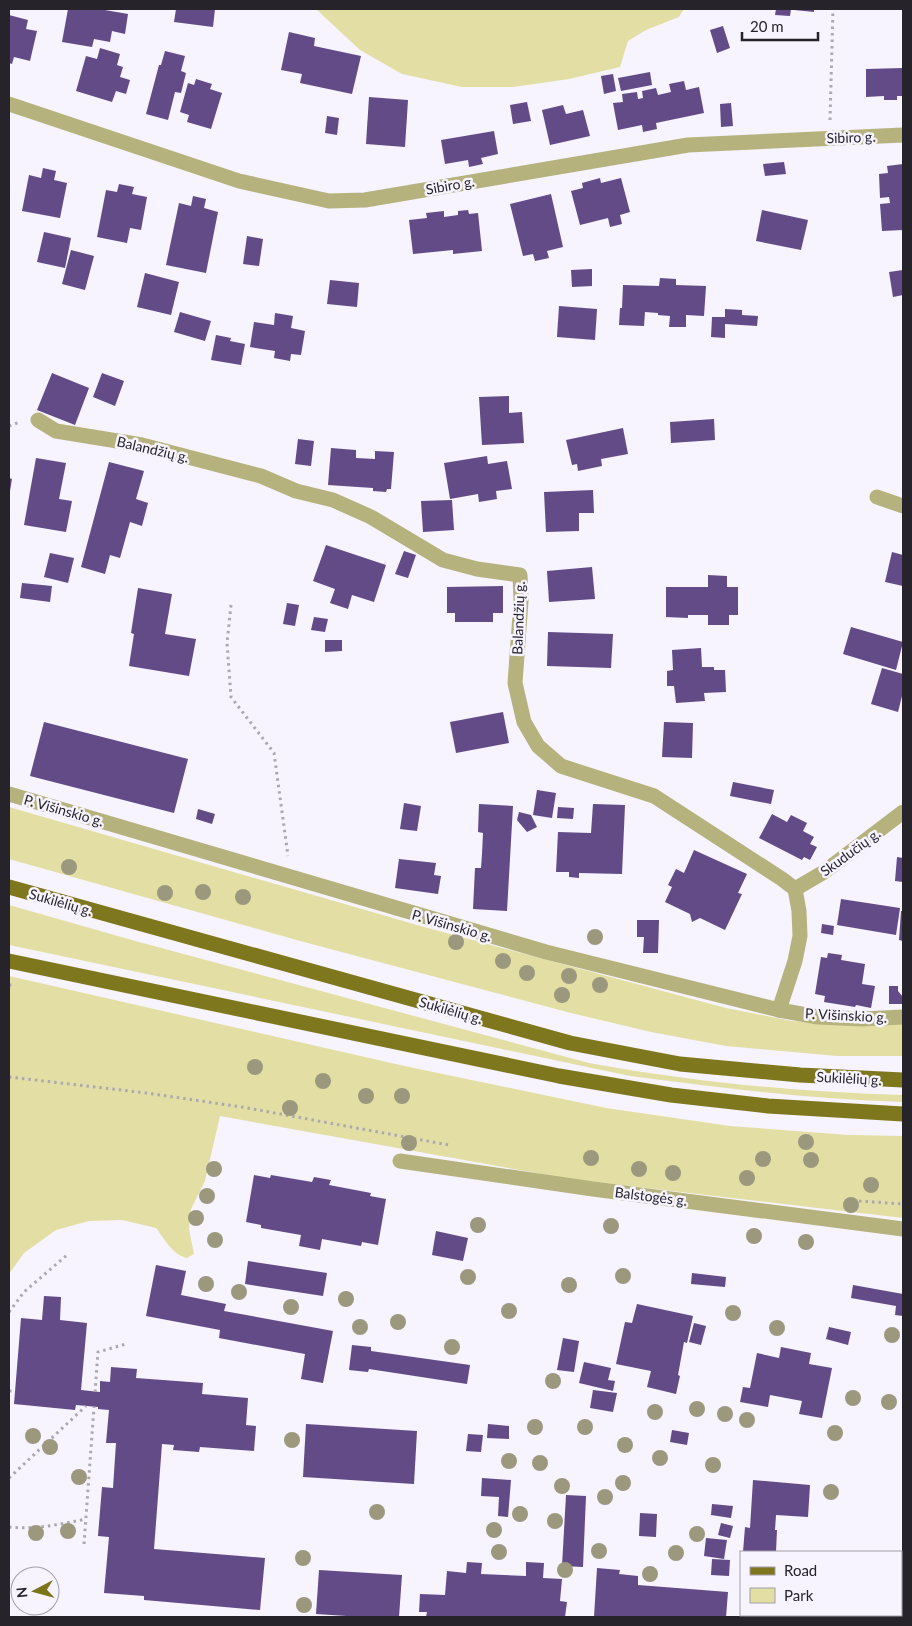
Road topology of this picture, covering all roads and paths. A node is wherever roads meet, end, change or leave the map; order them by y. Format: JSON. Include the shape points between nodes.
{"nodes":[{"id":1,"x":833,"y":9,"type":"edge"},
{"id":2,"x":9,"y":104,"type":"edge"},
{"id":3,"x":903,"y":135,"type":"edge"},
{"id":4,"x":830,"y":138,"type":"junction"},
{"id":5,"x":38,"y":420,"type":"dead end"},
{"id":6,"x":877,"y":498,"type":"dead end"},
{"id":7,"x":903,"y":506,"type":"edge"},
{"id":8,"x":231,"y":605,"type":"dead end"},
{"id":9,"x":9,"y":794,"type":"edge"},
{"id":10,"x":903,"y":812,"type":"edge"},
{"id":11,"x":291,"y":877,"type":"junction"},
{"id":12,"x":9,"y":887,"type":"edge"},
{"id":13,"x":795,"y":889,"type":"junction"},
{"id":14,"x":9,"y":961,"type":"edge"},
{"id":15,"x":779,"y":1010,"type":"junction"},
{"id":16,"x":903,"y":1017,"type":"edge"},
{"id":17,"x":9,"y":1077,"type":"edge"},
{"id":18,"x":903,"y":1080,"type":"edge"},
{"id":19,"x":903,"y":1114,"type":"edge"},
{"id":20,"x":449,"y":1145,"type":"dead end"},
{"id":21,"x":400,"y":1161,"type":"dead end"},
{"id":22,"x":856,"y":1200,"type":"dead end"},
{"id":23,"x":903,"y":1204,"type":"edge"},
{"id":24,"x":903,"y":1229,"type":"edge"},
{"id":25,"x":67,"y":1255,"type":"dead end"},
{"id":26,"x":9,"y":1312,"type":"edge"},
{"id":27,"x":126,"y":1344,"type":"dead end"},
{"id":28,"x":9,"y":1390,"type":"edge"},
{"id":29,"x":15,"y":1391,"type":"dead end"},
{"id":30,"x":95,"y":1392,"type":"dead end"},
{"id":31,"x":86,"y":1406,"type":"dead end"},
{"id":32,"x":94,"y":1407,"type":"dead end"},
{"id":33,"x":9,"y":1478,"type":"edge"},
{"id":34,"x":86,"y":1518,"type":"junction"},
{"id":35,"x":9,"y":1527,"type":"edge"},
{"id":36,"x":84,"y":1544,"type":"dead end"}],
"edges":[{"from":1,"to":4,"type":"path"},
{"from":2,"to":4,"type":"street","name":"Sibiro g.","via":[[239,180],[330,201],[365,200],[688,145]]},
{"from":3,"to":4,"type":"street","name":"Sibiro g."},
{"from":5,"to":13,"type":"street","name":"Balandžių g.","via":[[56,431],[142,445],[261,476],[296,491],[333,500],[371,517],[442,560],[520,575],[515,683],[524,722],[538,746],[561,766],[654,796]]},
{"from":6,"to":7,"type":"street"},
{"from":8,"to":11,"type":"path","via":[[227,643],[231,697],[274,753]]},
{"from":9,"to":11,"type":"street","name":"P. Višinskio g."},
{"from":10,"to":13,"type":"street","name":"Skudučių g.","via":[[824,872]]},
{"from":11,"to":15,"type":"street","name":"P. Višinskio g.","via":[[546,952]]},
{"from":12,"to":18,"type":"main road","name":"Sukilėlių g.","via":[[570,1043],[680,1064]]},
{"from":13,"to":15,"type":"street","via":[[800,936]]},
{"from":14,"to":19,"type":"main road","via":[[558,1076],[671,1095],[768,1106]]},
{"from":15,"to":16,"type":"street","name":"P. Višinskio g.","via":[[818,1017]]},
{"from":17,"to":20,"type":"path","via":[[184,1098]]},
{"from":21,"to":24,"type":"street","name":"Balstogės g."},
{"from":22,"to":23,"type":"path"},
{"from":25,"to":26,"type":"path","via":[[24,1292]]},
{"from":27,"to":30,"type":"path","via":[[98,1352]]},
{"from":28,"to":29,"type":"path"},
{"from":31,"to":33,"type":"path"},
{"from":32,"to":34,"type":"path"},
{"from":34,"to":35,"type":"path","via":[[52,1525]]},
{"from":34,"to":36,"type":"path"}]}
